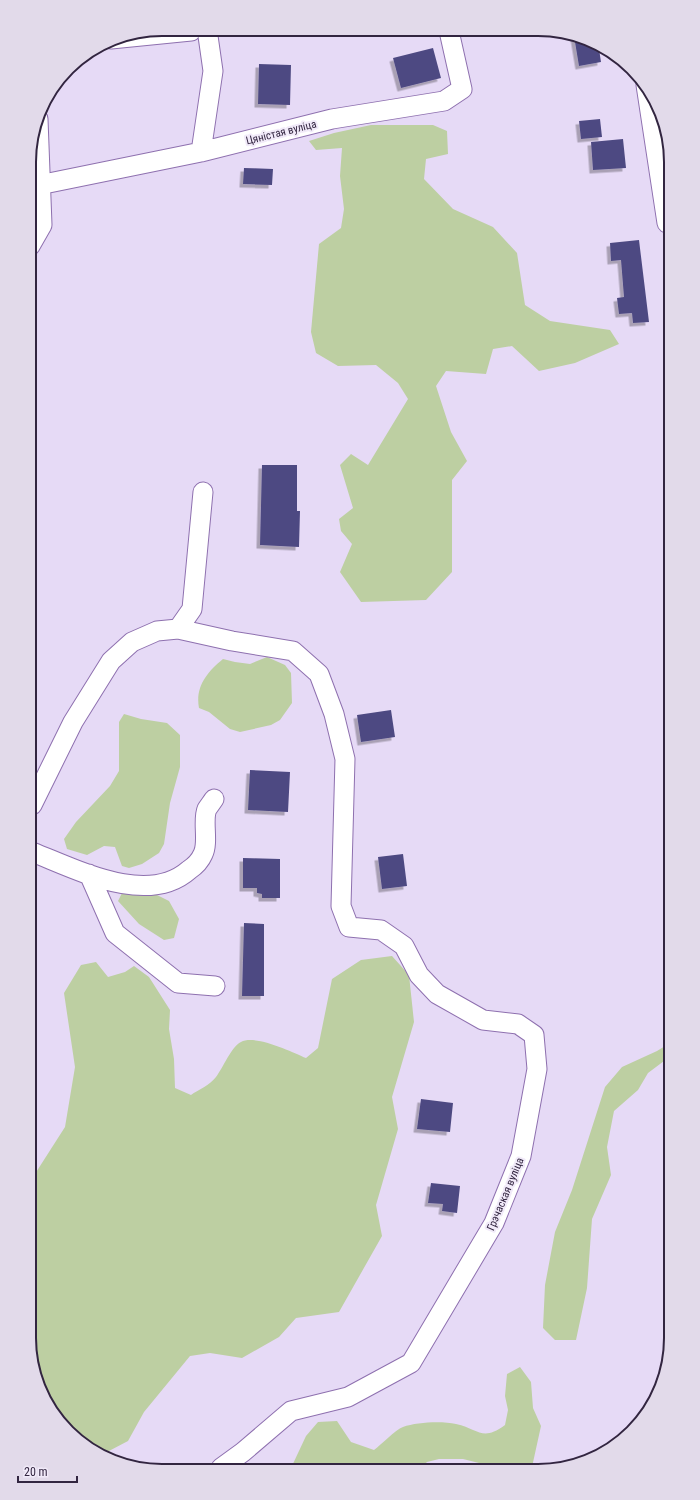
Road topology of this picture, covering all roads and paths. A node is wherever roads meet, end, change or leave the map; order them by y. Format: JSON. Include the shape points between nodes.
{"nodes":[{"id":1,"x":208,"y":36,"type":"edge"},
{"id":2,"x":450,"y":36,"type":"edge"},
{"id":3,"x":648,"y":101,"type":"edge"},
{"id":4,"x":39,"y":137,"type":"edge"},
{"id":5,"x":201,"y":152,"type":"junction"},
{"id":6,"x":40,"y":185,"type":"junction"},
{"id":7,"x":664,"y":210,"type":"edge"},
{"id":8,"x":36,"y":236,"type":"edge"},
{"id":9,"x":203,"y":492,"type":"dead end"},
{"id":10,"x":178,"y":629,"type":"junction"},
{"id":11,"x":36,"y":797,"type":"edge"},
{"id":12,"x":214,"y":799,"type":"dead end"},
{"id":13,"x":36,"y":854,"type":"edge"},
{"id":14,"x":89,"y":874,"type":"junction"},
{"id":15,"x":215,"y":986,"type":"dead end"},
{"id":16,"x":226,"y":1464,"type":"edge"}],
"edges":[{"from":1,"to":5,"type":"street","via":[[213,71]]},
{"from":2,"to":5,"type":"street","name":"Цяністая вуліца","via":[[462,89],[444,101],[332,119]]},
{"from":3,"to":7,"type":"street"},
{"from":4,"to":6,"type":"street"},
{"from":5,"to":6,"type":"street","name":"Цяністая вуліца"},
{"from":6,"to":8,"type":"street","via":[[42,225]]},
{"from":9,"to":10,"type":"street","via":[[192,609]]},
{"from":10,"to":11,"type":"street","via":[[157,631],[132,642],[111,661],[73,722]]},
{"from":10,"to":16,"type":"street","name":"Грэчаская вуліца","via":[[293,651],[319,674],[334,714],[345,759],[341,906],[349,927],[381,930],[404,946],[419,976],[437,994],[483,1020],[518,1024],[534,1035],[537,1069],[521,1156],[494,1223],[411,1363],[348,1397],[290,1411]]},
{"from":12,"to":14,"type":"street","via":[[207,810],[204,853],[181,878],[161,885],[138,886],[117,883]]},
{"from":13,"to":14,"type":"street"},
{"from":14,"to":15,"type":"street","via":[[114,933],[178,983]]}]}
